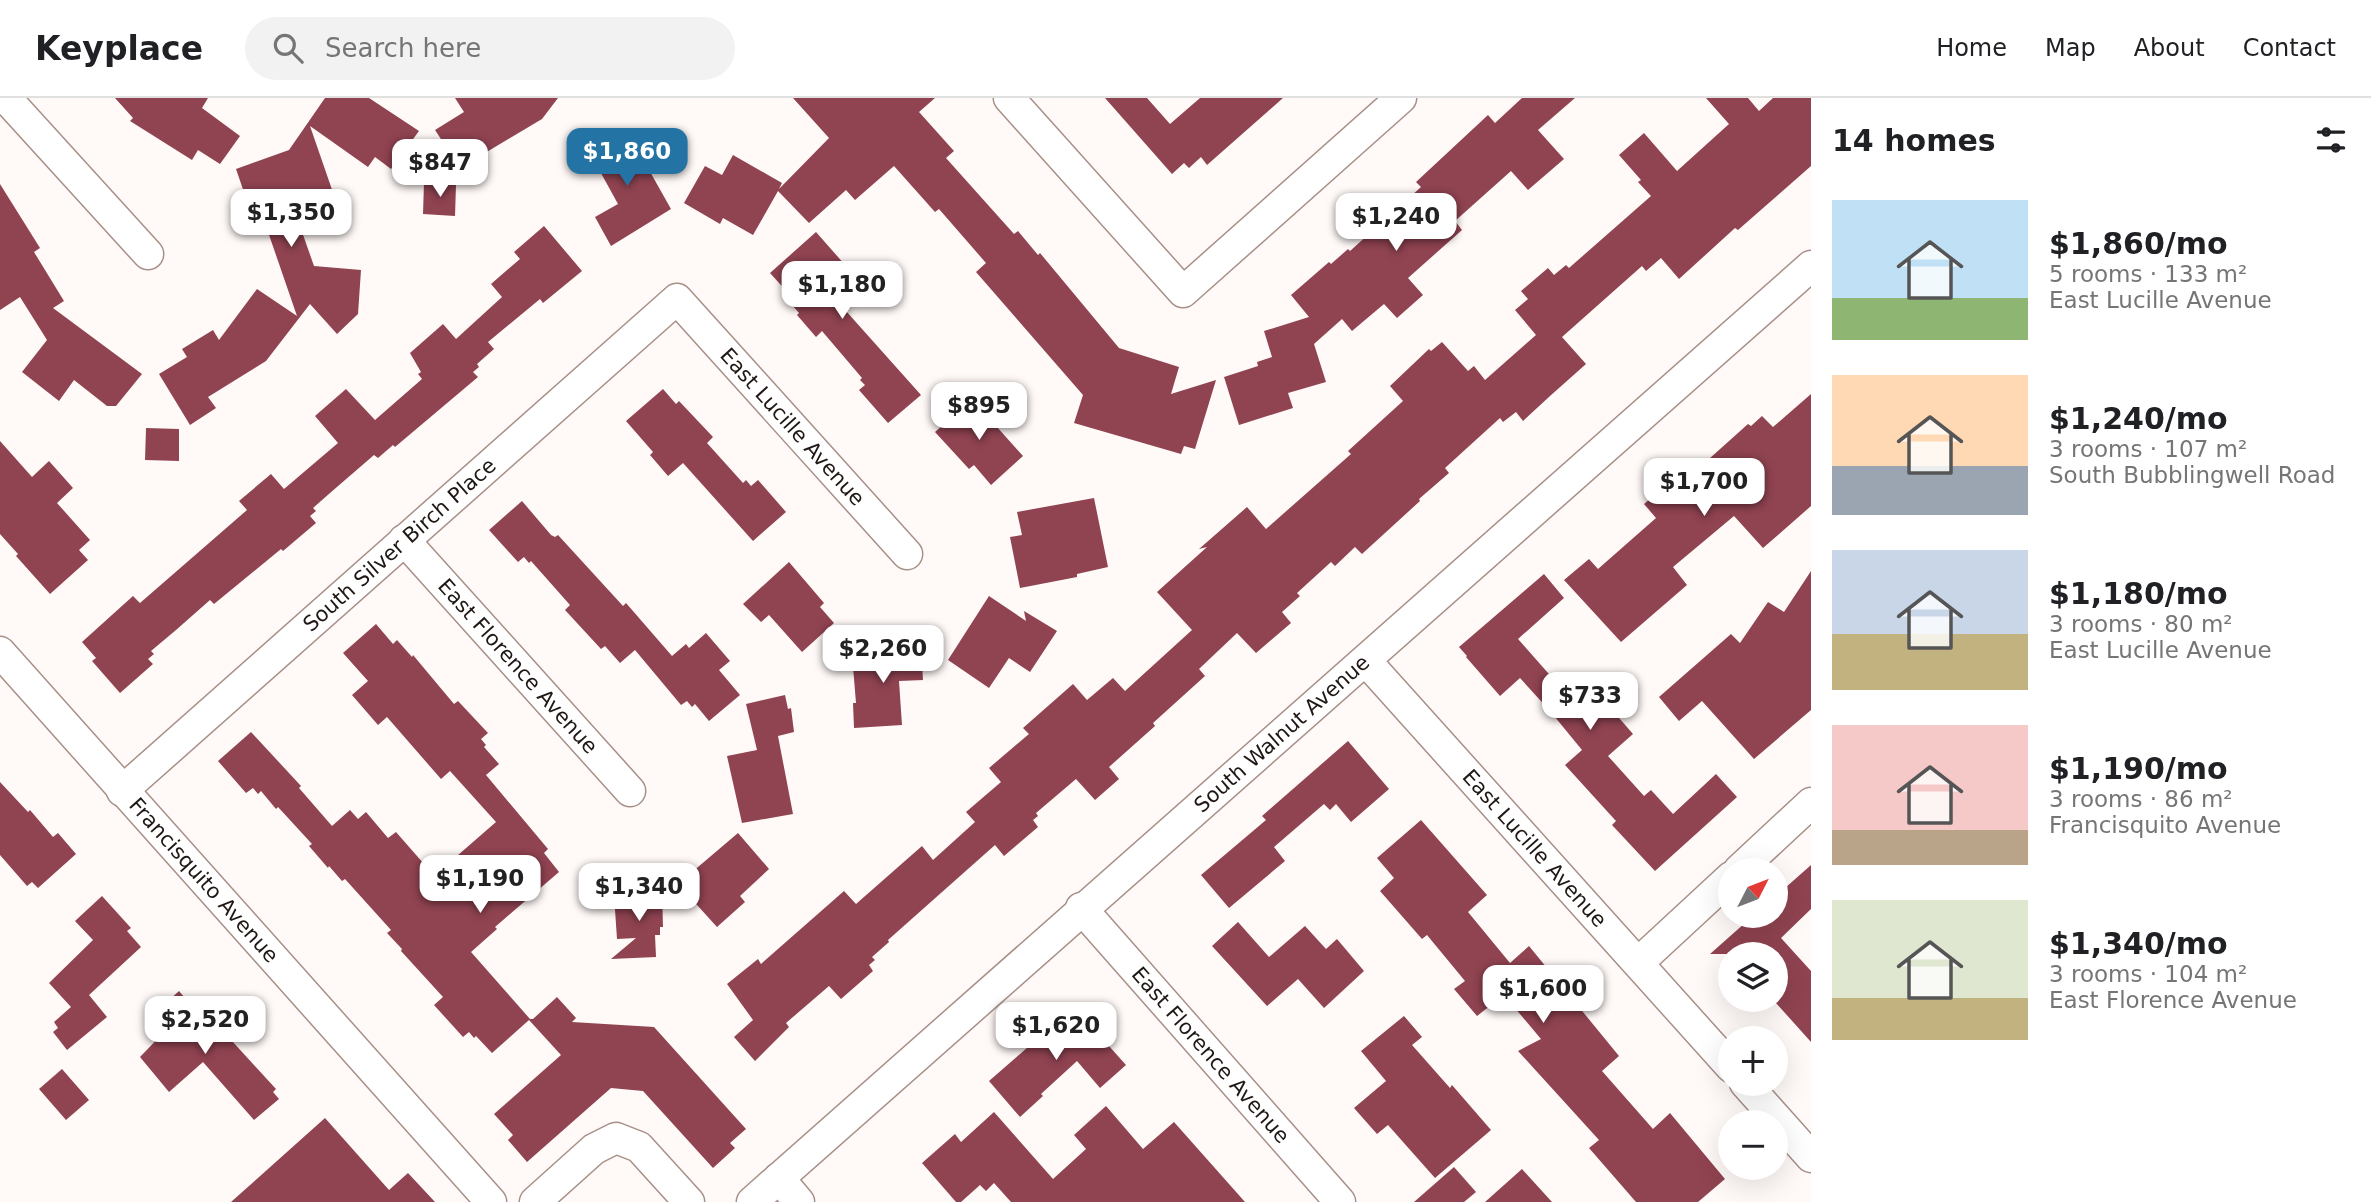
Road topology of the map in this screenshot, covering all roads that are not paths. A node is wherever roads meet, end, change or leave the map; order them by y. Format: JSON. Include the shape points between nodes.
{"nodes":[{"id":1,"x":6,"y":98,"type":"edge"},
{"id":2,"x":1009,"y":98,"type":"edge"},
{"id":3,"x":1401,"y":98,"type":"edge"},
{"id":4,"x":148,"y":254,"type":"dead end"},
{"id":5,"x":1811,"y":266,"type":"edge"},
{"id":6,"x":677,"y":299,"type":"joint"},
{"id":7,"x":404,"y":540,"type":"junction"},
{"id":8,"x":907,"y":554,"type":"dead end"},
{"id":9,"x":0,"y":652,"type":"edge"},
{"id":10,"x":1366,"y":661,"type":"junction"},
{"id":11,"x":122,"y":791,"type":"junction"},
{"id":12,"x":630,"y":791,"type":"dead end"},
{"id":13,"x":1811,"y":803,"type":"edge"},
{"id":14,"x":1752,"y":858,"type":"edge"},
{"id":15,"x":1718,"y":889,"type":"edge"},
{"id":16,"x":1082,"y":908,"type":"junction"},
{"id":17,"x":1638,"y":963,"type":"junction"},
{"id":18,"x":1718,"y":1053,"type":"edge"},
{"id":19,"x":1757,"y":1096,"type":"edge"},
{"id":20,"x":1811,"y":1157,"type":"edge"},
{"id":21,"x":779,"y":1178,"type":"junction"},
{"id":22,"x":491,"y":1202,"type":"edge"},
{"id":23,"x":535,"y":1202,"type":"edge"},
{"id":24,"x":689,"y":1202,"type":"edge"},
{"id":25,"x":752,"y":1202,"type":"edge"},
{"id":26,"x":799,"y":1202,"type":"edge"},
{"id":27,"x":1340,"y":1202,"type":"edge"}],
"edges":[{"from":1,"to":4,"type":"street"},
{"from":2,"to":3,"type":"street","via":[[1183,292]]},
{"from":5,"to":10,"type":"street","name":"South Walnut Avenue"},
{"from":6,"to":7,"type":"street","name":"South Silver Birch Place"},
{"from":6,"to":8,"type":"street","name":"East Lucille Avenue"},
{"from":7,"to":11,"type":"street","name":"South Silver Birch Place"},
{"from":7,"to":12,"type":"street","name":"East Florence Avenue"},
{"from":9,"to":11,"type":"street","name":"Francisquito Avenue"},
{"from":10,"to":16,"type":"street","name":"South Walnut Avenue"},
{"from":10,"to":17,"type":"street","name":"East Lucille Avenue"},
{"from":11,"to":22,"type":"street","name":"Francisquito Avenue"},
{"from":13,"to":14,"type":"street"},
{"from":15,"to":17,"type":"street"},
{"from":16,"to":21,"type":"street","name":"South Walnut Avenue"},
{"from":16,"to":27,"type":"street","name":"East Florence Avenue"},
{"from":17,"to":18,"type":"street","name":"East Lucille Avenue"},
{"from":19,"to":20,"type":"street"},
{"from":21,"to":25,"type":"street","name":"South Walnut Avenue"},
{"from":21,"to":26,"type":"street"},
{"from":23,"to":24,"type":"street","via":[[594,1149],[616,1138],[639,1147]]}]}
